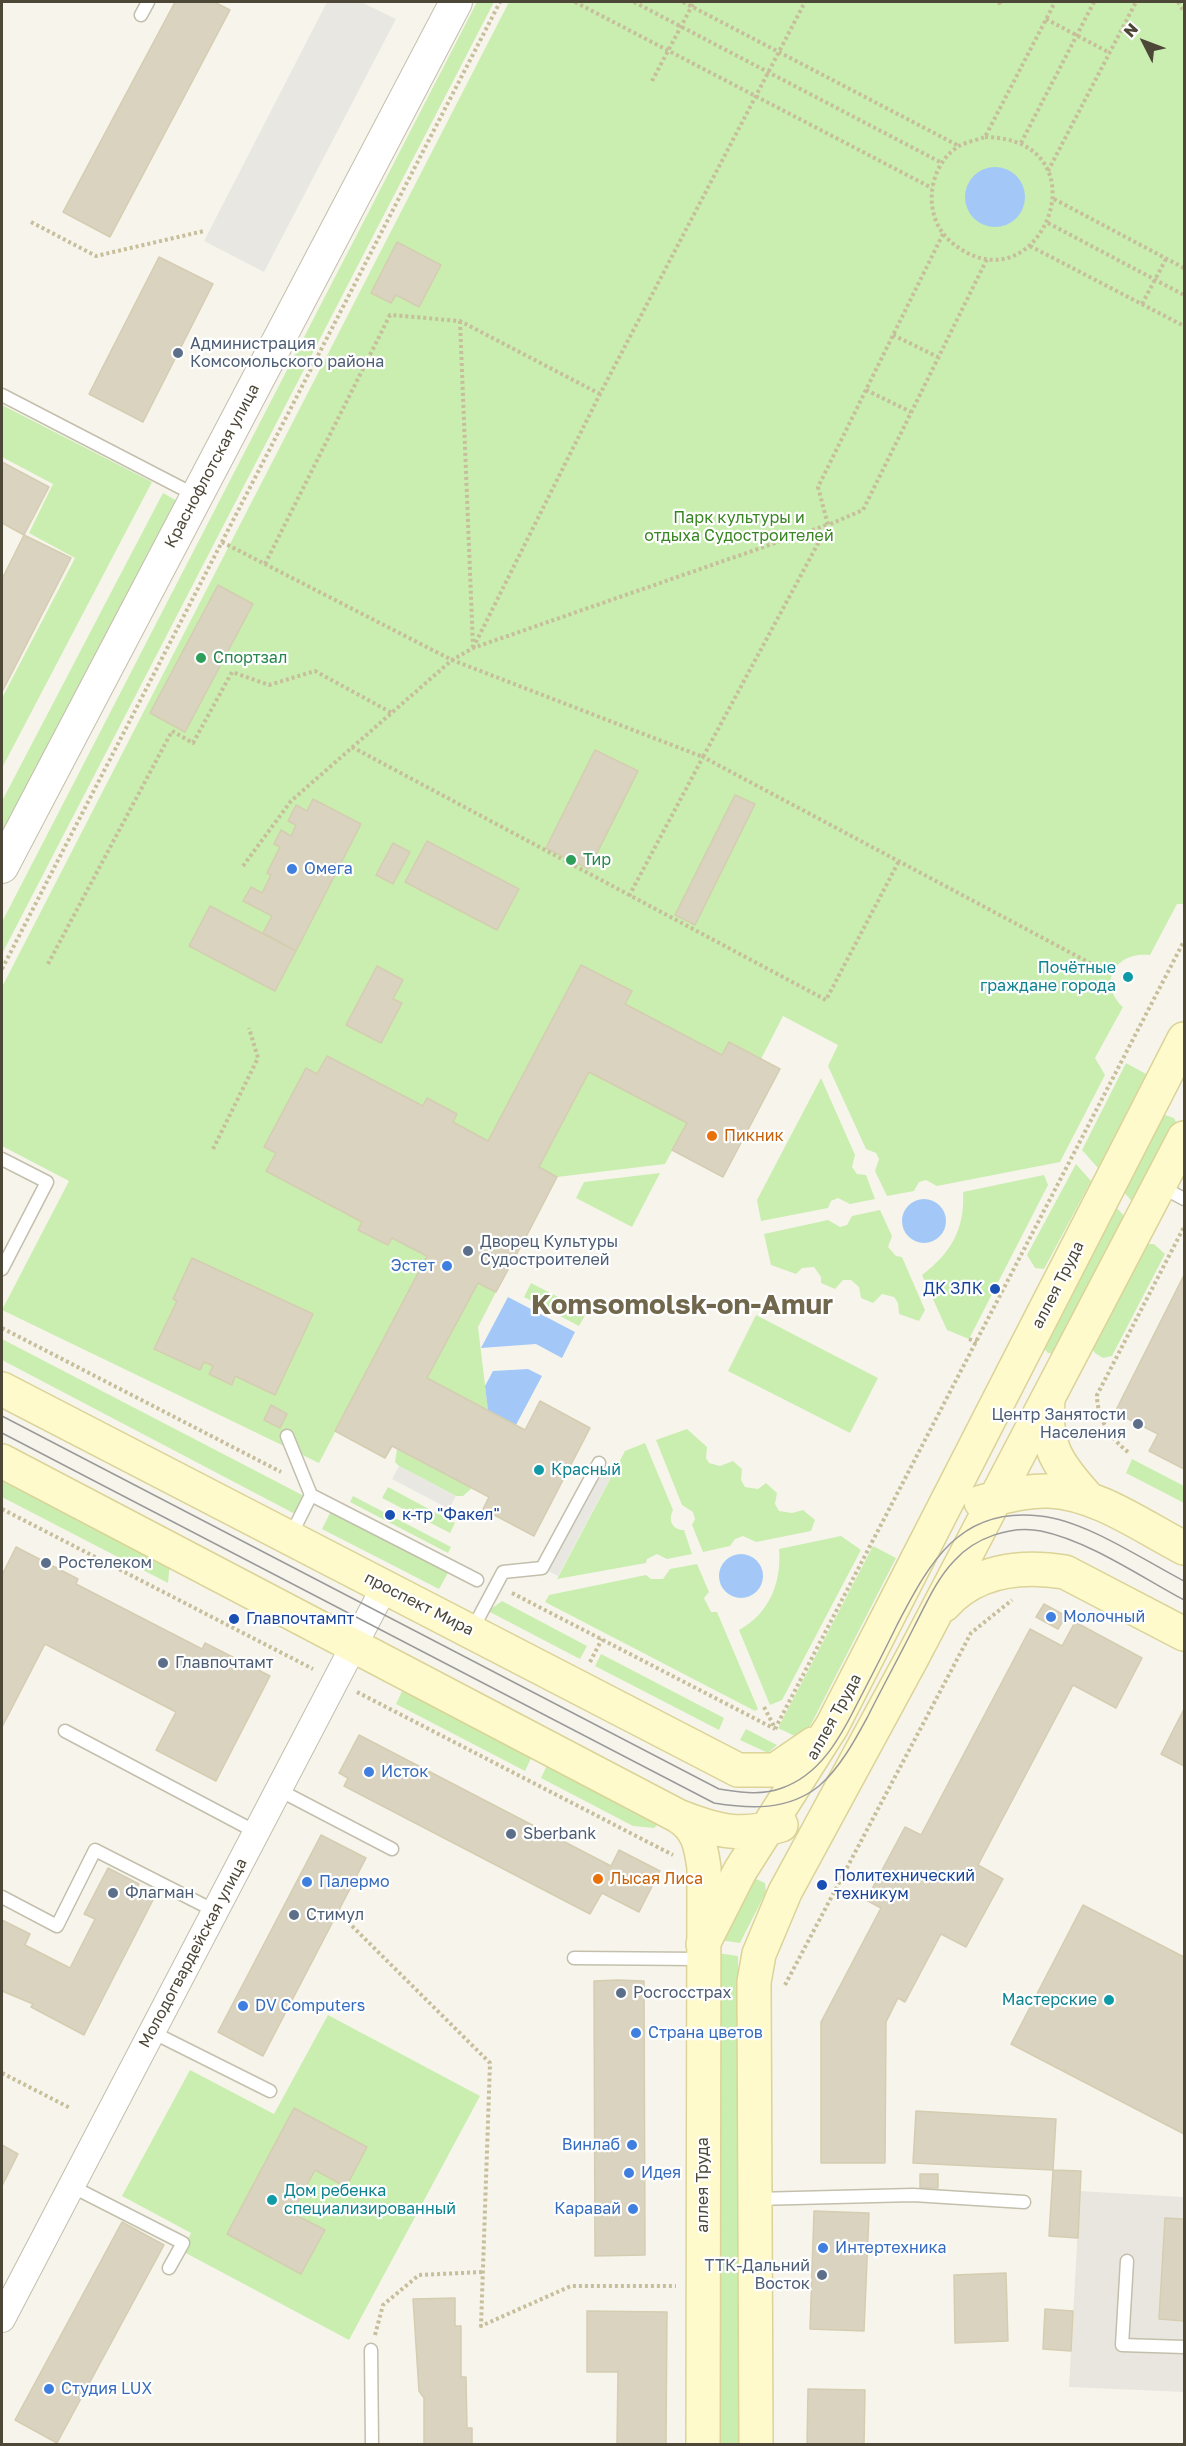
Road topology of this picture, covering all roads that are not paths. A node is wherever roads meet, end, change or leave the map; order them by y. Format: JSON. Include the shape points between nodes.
{"nodes":[{"id":1,"x":148,"y":2,"type":"edge"},
{"id":2,"x":456,"y":2,"type":"edge"},
{"id":3,"x":141,"y":15,"type":"dead end"},
{"id":4,"x":2,"y":395,"type":"edge"},
{"id":5,"x":196,"y":495,"type":"junction"},
{"id":6,"x":2,"y":867,"type":"edge"},
{"id":7,"x":1185,"y":1039,"type":"edge"},
{"id":8,"x":1185,"y":1138,"type":"edge"},
{"id":9,"x":2,"y":1159,"type":"edge"},
{"id":10,"x":1172,"y":1192,"type":"edge"},
{"id":11,"x":2,"y":1269,"type":"edge"},
{"id":12,"x":2,"y":1389,"type":"edge"},
{"id":13,"x":1048,"y":1399,"type":"junction"},
{"id":14,"x":287,"y":1436,"type":"dead end"},
{"id":15,"x":2,"y":1461,"type":"edge"},
{"id":16,"x":598,"y":1463,"type":"dead end"},
{"id":17,"x":311,"y":1495,"type":"junction"},
{"id":18,"x":1087,"y":1497,"type":"junction"},
{"id":19,"x":995,"y":1499,"type":"junction"},
{"id":20,"x":290,"y":1537,"type":"junction"},
{"id":21,"x":924,"y":1546,"type":"junction"},
{"id":22,"x":1185,"y":1548,"type":"edge"},
{"id":23,"x":477,"y":1580,"type":"dead end"},
{"id":24,"x":385,"y":1586,"type":"junction"},
{"id":25,"x":933,"y":1618,"type":"junction"},
{"id":26,"x":471,"y":1631,"type":"junction"},
{"id":27,"x":1185,"y":1634,"type":"edge"},
{"id":28,"x":353,"y":1646,"type":"junction"},
{"id":29,"x":832,"y":1726,"type":"junction"},
{"id":30,"x":65,"y":1731,"type":"dead end"},
{"id":31,"x":868,"y":1742,"type":"junction"},
{"id":32,"x":279,"y":1790,"type":"junction"},
{"id":33,"x":678,"y":1816,"type":"junction"},
{"id":34,"x":766,"y":1828,"type":"junction"},
{"id":35,"x":256,"y":1832,"type":"junction"},
{"id":36,"x":392,"y":1849,"type":"dead end"},
{"id":37,"x":2,"y":1897,"type":"edge"},
{"id":38,"x":215,"y":1911,"type":"junction"},
{"id":39,"x":703,"y":1952,"type":"junction"},
{"id":40,"x":574,"y":1958,"type":"dead end"},
{"id":41,"x":152,"y":2032,"type":"junction"},
{"id":42,"x":270,"y":2091,"type":"dead end"},
{"id":43,"x":71,"y":2186,"type":"junction"},
{"id":44,"x":755,"y":2199,"type":"junction"},
{"id":45,"x":1024,"y":2202,"type":"dead end"},
{"id":46,"x":1127,"y":2261,"type":"dead end"},
{"id":47,"x":169,"y":2268,"type":"dead end"},
{"id":48,"x":2,"y":2319,"type":"edge"},
{"id":49,"x":1185,"y":2347,"type":"edge"},
{"id":50,"x":371,"y":2350,"type":"road end"},
{"id":51,"x":372,"y":2445,"type":"edge"},
{"id":52,"x":703,"y":2445,"type":"edge"},
{"id":53,"x":756,"y":2445,"type":"edge"}],
"edges":[{"from":1,"to":3,"type":"lane"},
{"from":2,"to":5,"type":"street","name":"Краснофлотская улица"},
{"from":4,"to":5,"type":"lane"},
{"from":5,"to":6,"type":"street","name":"Краснофлотская улица"},
{"from":7,"to":21,"type":"main road","name":"аллея Труда"},
{"from":8,"to":10,"type":"main road"},
{"from":9,"to":11,"type":"lane","via":[[47,1182]]},
{"from":10,"to":13,"type":"main road"},
{"from":12,"to":20,"type":"main road","name":"проспект Мира"},
{"from":13,"to":18,"type":"main road","via":[[1052,1449],[1060,1467]]},
{"from":13,"to":19,"type":"main road"},
{"from":14,"to":17,"type":"lane"},
{"from":15,"to":28,"type":"main road"},
{"from":16,"to":26,"type":"lane","via":[[542,1568],[503,1572]]},
{"from":17,"to":20,"type":"lane"},
{"from":17,"to":23,"type":"lane"},
{"from":18,"to":19,"type":"main road","via":[[1050,1491]]},
{"from":18,"to":22,"type":"main road"},
{"from":19,"to":21,"type":"main road","via":[[952,1515]]},
{"from":19,"to":25,"type":"main road"},
{"from":20,"to":24,"type":"main road","name":"проспект Мира"},
{"from":21,"to":29,"type":"main road","name":"аллея Труда"},
{"from":24,"to":26,"type":"main road","name":"проспект Мира"},
{"from":24,"to":28,"type":"street","name":"Молодогвардейская улица"},
{"from":25,"to":27,"type":"main road","via":[[954,1595],[982,1578],[1005,1570],[1044,1569],[1065,1572]]},
{"from":25,"to":31,"type":"main road"},
{"from":26,"to":29,"type":"main road","name":"проспект Мира","via":[[738,1770],[775,1770]]},
{"from":28,"to":32,"type":"street","name":"Молодогвардейская улица"},
{"from":28,"to":33,"type":"main road"},
{"from":29,"to":34,"type":"main road","name":"аллея Труда"},
{"from":30,"to":35,"type":"lane"},
{"from":31,"to":34,"type":"main road","via":[[831,1791],[814,1806],[797,1818]]},
{"from":31,"to":44,"type":"main road","via":[[785,1892],[759,1954],[754,1982]]},
{"from":32,"to":35,"type":"street","name":"Молодогвардейская улица"},
{"from":32,"to":36,"type":"lane"},
{"from":33,"to":34,"type":"main road","via":[[730,1833]]},
{"from":33,"to":39,"type":"main road","via":[[688,1822],[701,1850]]},
{"from":34,"to":39,"type":"main road","name":"аллея Труда","via":[[740,1871]]},
{"from":35,"to":38,"type":"street","name":"Молодогвардейская улица"},
{"from":37,"to":38,"type":"lane","via":[[57,1926],[95,1850]]},
{"from":38,"to":41,"type":"street","name":"Молодогвардейская улица"},
{"from":39,"to":40,"type":"lane"},
{"from":39,"to":52,"type":"main road","name":"аллея Труда"},
{"from":41,"to":42,"type":"lane"},
{"from":41,"to":43,"type":"street","name":"Молодогвардейская улица"},
{"from":43,"to":47,"type":"lane","via":[[183,2244]]},
{"from":43,"to":48,"type":"street","name":"Молодогвардейская улица"},
{"from":44,"to":45,"type":"lane","via":[[913,2195]]},
{"from":44,"to":53,"type":"main road"},
{"from":46,"to":49,"type":"lane","via":[[1122,2345]]},
{"from":50,"to":51,"type":"lane"}]}
